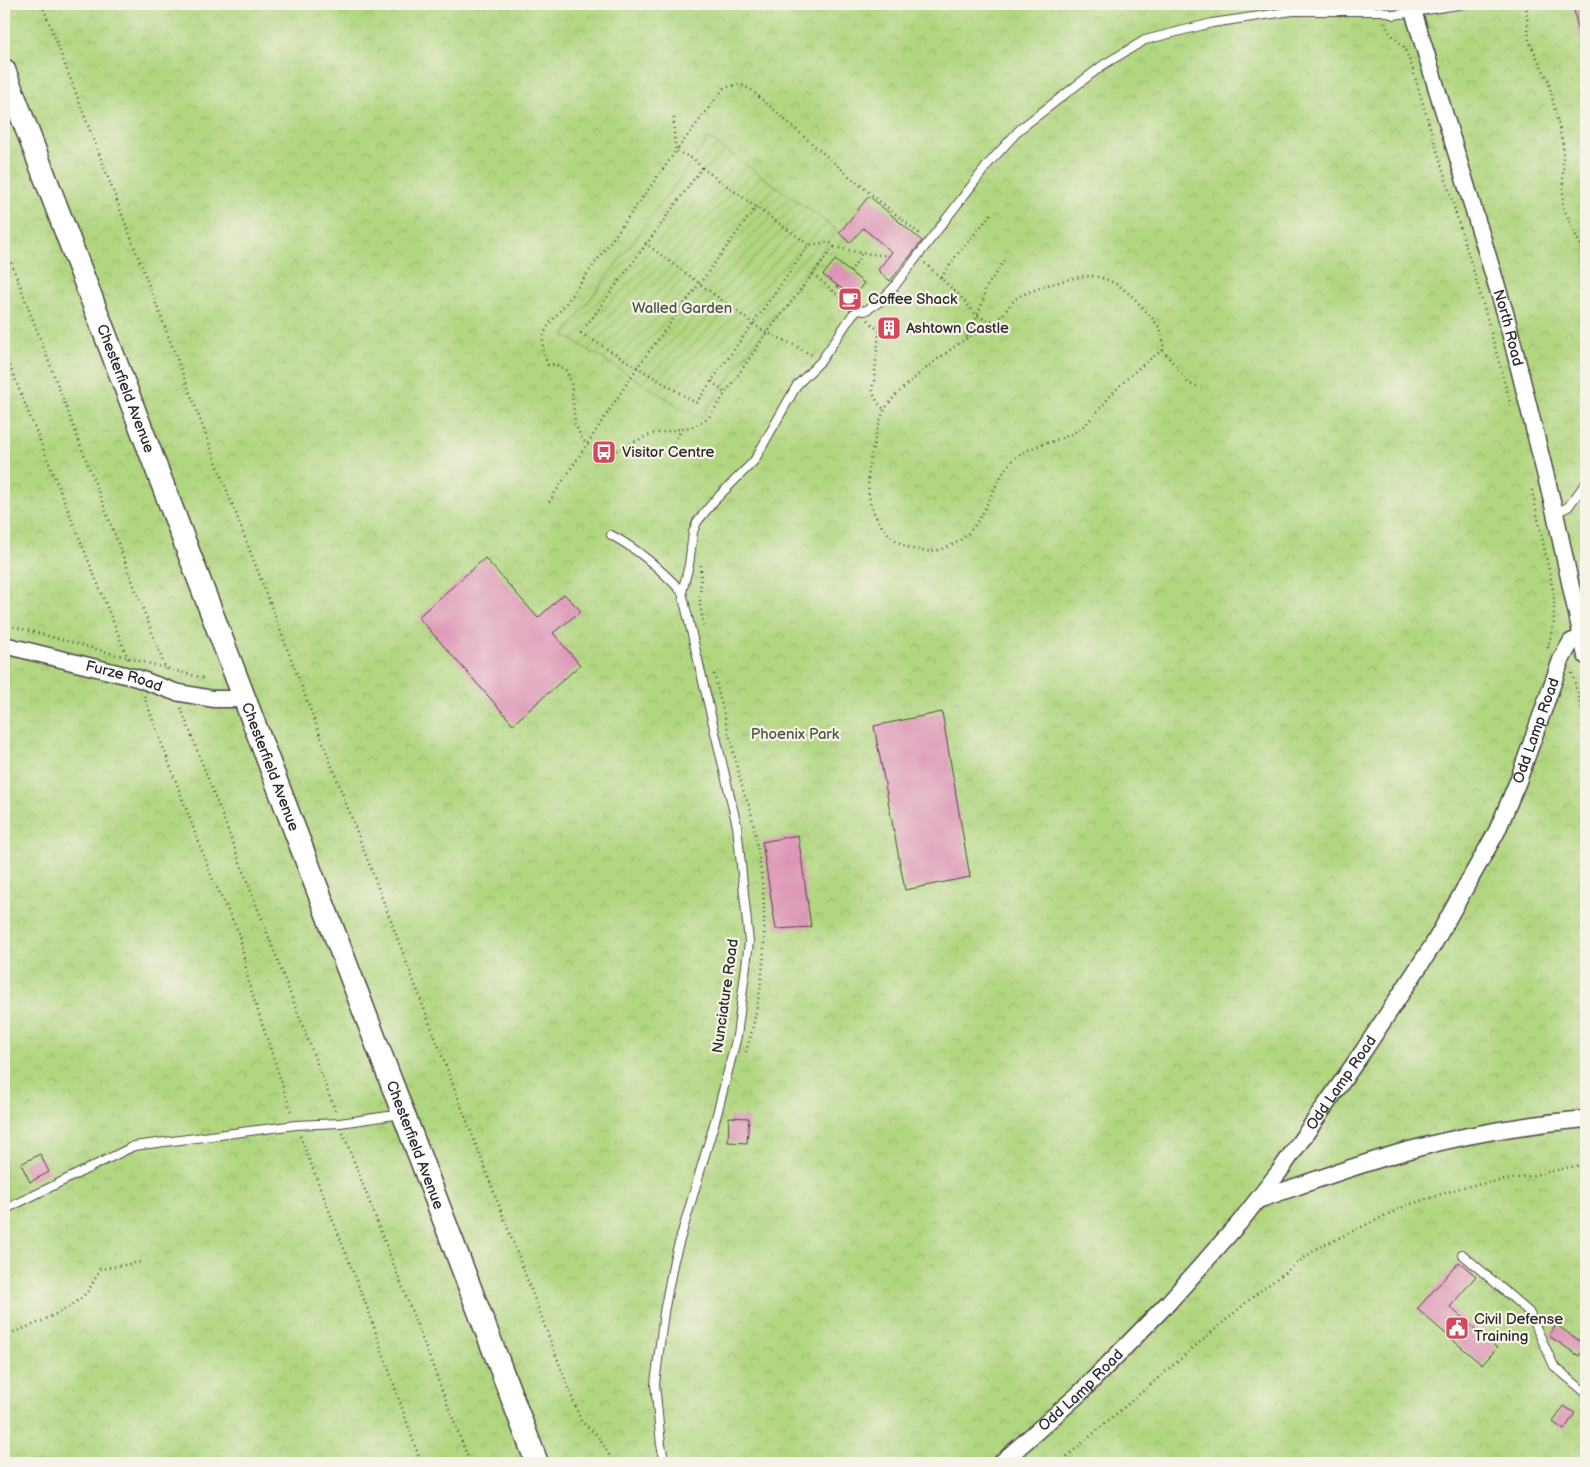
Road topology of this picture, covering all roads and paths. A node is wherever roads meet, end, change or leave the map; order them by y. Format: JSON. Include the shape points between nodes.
{"nodes":[{"id":1,"x":42,"y":4,"type":"edge"},
{"id":2,"x":1464,"y":4,"type":"edge"},
{"id":3,"x":1526,"y":4,"type":"edge"},
{"id":4,"x":1412,"y":8,"type":"edge"},
{"id":5,"x":1382,"y":11,"type":"junction"},
{"id":6,"x":4,"y":70,"type":"edge"},
{"id":7,"x":674,"y":118,"type":"dead end"},
{"id":8,"x":676,"y":150,"type":"junction"},
{"id":9,"x":702,"y":168,"type":"junction"},
{"id":10,"x":756,"y":207,"type":"junction"},
{"id":11,"x":991,"y":214,"type":"dead end"},
{"id":12,"x":929,"y":241,"type":"junction"},
{"id":13,"x":646,"y":243,"type":"junction"},
{"id":14,"x":4,"y":244,"type":"edge"},
{"id":15,"x":809,"y":245,"type":"junction"},
{"id":16,"x":834,"y":247,"type":"junction"},
{"id":17,"x":862,"y":254,"type":"junction"},
{"id":18,"x":889,"y":256,"type":"dead end"},
{"id":19,"x":917,"y":257,"type":"junction"},
{"id":20,"x":1586,"y":257,"type":"edge"},
{"id":21,"x":1004,"y":261,"type":"dead end"},
{"id":22,"x":850,"y":272,"type":"dead end"},
{"id":23,"x":941,"y":278,"type":"junction"},
{"id":24,"x":700,"y":284,"type":"junction"},
{"id":25,"x":838,"y":286,"type":"dead end"},
{"id":26,"x":833,"y":291,"type":"dead end"},
{"id":27,"x":977,"y":316,"type":"junction"},
{"id":28,"x":999,"y":318,"type":"junction"},
{"id":29,"x":753,"y":323,"type":"junction"},
{"id":30,"x":767,"y":333,"type":"junction"},
{"id":31,"x":965,"y":339,"type":"junction"},
{"id":32,"x":1163,"y":350,"type":"junction"},
{"id":33,"x":4,"y":352,"type":"edge"},
{"id":34,"x":821,"y":361,"type":"junction"},
{"id":35,"x":637,"y":368,"type":"junction"},
{"id":36,"x":712,"y":381,"type":"junction"},
{"id":37,"x":874,"y":381,"type":"dead end"},
{"id":38,"x":1201,"y":387,"type":"dead end"},
{"id":39,"x":724,"y":393,"type":"junction"},
{"id":40,"x":885,"y":410,"type":"junction"},
{"id":41,"x":1513,"y":412,"type":"dead end"},
{"id":42,"x":682,"y":429,"type":"junction"},
{"id":43,"x":587,"y":444,"type":"junction"},
{"id":44,"x":669,"y":451,"type":"dead end"},
{"id":45,"x":1586,"y":483,"type":"edge"},
{"id":46,"x":1531,"y":488,"type":"dead end"},
{"id":47,"x":549,"y":502,"type":"dead end"},
{"id":48,"x":1555,"y":513,"type":"junction"},
{"id":49,"x":611,"y":535,"type":"dead end"},
{"id":50,"x":682,"y":592,"type":"junction"},
{"id":51,"x":4,"y":624,"type":"edge"},
{"id":52,"x":1582,"y":637,"type":"junction"},
{"id":53,"x":4,"y":644,"type":"edge"},
{"id":54,"x":1554,"y":654,"type":"dead end"},
{"id":55,"x":1586,"y":656,"type":"edge"},
{"id":56,"x":128,"y":657,"type":"junction"},
{"id":57,"x":166,"y":668,"type":"junction"},
{"id":58,"x":1568,"y":668,"type":"dead end"},
{"id":59,"x":137,"y":678,"type":"junction"},
{"id":60,"x":206,"y":679,"type":"dead end"},
{"id":61,"x":175,"y":692,"type":"junction"},
{"id":62,"x":244,"y":699,"type":"junction"},
{"id":63,"x":1586,"y":724,"type":"edge"},
{"id":64,"x":403,"y":1114,"type":"junction"},
{"id":65,"x":1586,"y":1119,"type":"edge"},
{"id":66,"x":340,"y":1122,"type":"junction"},
{"id":67,"x":296,"y":1125,"type":"junction"},
{"id":68,"x":1586,"y":1164,"type":"edge"},
{"id":69,"x":1258,"y":1200,"type":"junction"},
{"id":70,"x":4,"y":1210,"type":"edge"},
{"id":71,"x":1462,"y":1254,"type":"dead end"},
{"id":72,"x":140,"y":1262,"type":"dead end"},
{"id":73,"x":4,"y":1335,"type":"edge"},
{"id":74,"x":1586,"y":1394,"type":"edge"},
{"id":75,"x":421,"y":1463,"type":"edge"},
{"id":76,"x":470,"y":1463,"type":"edge"},
{"id":77,"x":537,"y":1463,"type":"edge"},
{"id":78,"x":614,"y":1463,"type":"edge"},
{"id":79,"x":666,"y":1463,"type":"edge"},
{"id":80,"x":1001,"y":1463,"type":"edge"},
{"id":81,"x":1058,"y":1463,"type":"edge"}],
"edges":[{"from":1,"to":78,"type":"path","via":[[581,1421],[597,1435]]},
{"from":2,"to":4,"type":"lane"},
{"from":3,"to":20,"type":"path","via":[[1530,41],[1548,80],[1563,144],[1563,207]]},
{"from":4,"to":5,"type":"lane","via":[[1394,15]]},
{"from":4,"to":48,"type":"street","name":"North Road","via":[[1506,316]]},
{"from":5,"to":12,"type":"lane","via":[[1293,11],[1212,23],[1145,40],[1103,65],[1020,129],[989,163]]},
{"from":5,"to":41,"type":"path","via":[[1388,31],[1404,47],[1411,64]]},
{"from":6,"to":62,"type":"street","name":"Chesterfield Avenue"},
{"from":7,"to":8,"type":"path"},
{"from":8,"to":9,"type":"path","via":[[694,159]]},
{"from":8,"to":12,"type":"path","via":[[724,88],[739,84],[750,89]]},
{"from":8,"to":43,"type":"path","via":[[544,330],[542,352],[548,365],[555,364],[566,370],[571,381],[575,424]]},
{"from":9,"to":10,"type":"path"},
{"from":9,"to":13,"type":"path"},
{"from":10,"to":15,"type":"path"},
{"from":10,"to":24,"type":"path"},
{"from":11,"to":23,"type":"path"},
{"from":12,"to":19,"type":"lane"},
{"from":13,"to":24,"type":"path"},
{"from":13,"to":35,"type":"path","via":[[581,333]]},
{"from":14,"to":57,"type":"path"},
{"from":15,"to":16,"type":"path","via":[[829,242]]},
{"from":15,"to":29,"type":"path"},
{"from":16,"to":17,"type":"path"},
{"from":16,"to":30,"type":"path"},
{"from":17,"to":18,"type":"path"},
{"from":17,"to":22,"type":"path"},
{"from":19,"to":23,"type":"path"},
{"from":19,"to":34,"type":"lane","via":[[881,301],[853,314]]},
{"from":21,"to":27,"type":"path","via":[[985,289]]},
{"from":23,"to":27,"type":"path"},
{"from":24,"to":29,"type":"path"},
{"from":24,"to":35,"type":"path"},
{"from":25,"to":26,"type":"path"},
{"from":27,"to":28,"type":"path","via":[[991,321]]},
{"from":27,"to":31,"type":"path"},
{"from":28,"to":31,"type":"path"},
{"from":28,"to":32,"type":"path","via":[[1019,297],[1057,283],[1090,276],[1116,283],[1134,298],[1161,328]]},
{"from":29,"to":30,"type":"path"},
{"from":29,"to":36,"type":"path"},
{"from":30,"to":34,"type":"path"},
{"from":30,"to":39,"type":"path"},
{"from":31,"to":40,"type":"path","via":[[905,387]]},
{"from":32,"to":38,"type":"path","via":[[1189,384]]},
{"from":32,"to":40,"type":"path","via":[[1127,378],[1076,432],[1038,445],[1015,458],[1005,470],[974,528],[948,547],[934,552],[905,547],[881,525],[870,504],[870,460]]},
{"from":33,"to":56,"type":"path"},
{"from":34,"to":50,"type":"lane","via":[[797,385],[754,461],[714,500],[697,522]]},
{"from":35,"to":36,"type":"path","via":[[696,403]]},
{"from":35,"to":43,"type":"path"},
{"from":36,"to":39,"type":"path"},
{"from":37,"to":40,"type":"path","via":[[875,398]]},
{"from":39,"to":42,"type":"path","via":[[709,417],[695,426]]},
{"from":42,"to":43,"type":"path","via":[[642,438],[619,450],[608,451]]},
{"from":42,"to":44,"type":"path"},
{"from":43,"to":47,"type":"path"},
{"from":45,"to":48,"type":"lane","via":[[1568,507]]},
{"from":46,"to":54,"type":"path","via":[[1554,594],[1554,622],[1548,647]]},
{"from":48,"to":52,"type":"street","name":"North Road"},
{"from":49,"to":50,"type":"lane","name":"Nunciature Road","via":[[644,556]]},
{"from":50,"to":79,"type":"lane","name":"Nunciature Road","via":[[737,826],[749,942],[737,1036],[716,1120],[674,1260],[664,1312],[655,1384]]},
{"from":51,"to":56,"type":"path"},
{"from":52,"to":55,"type":"street","name":"North Road"},
{"from":52,"to":69,"type":"street","name":"Odd Lamp Road","via":[[1570,642],[1561,660],[1511,798],[1463,894],[1401,995]]},
{"from":53,"to":59,"type":"street","name":"Furze Road"},
{"from":56,"to":57,"type":"path"},
{"from":56,"to":59,"type":"path"},
{"from":57,"to":60,"type":"path"},
{"from":57,"to":61,"type":"path"},
{"from":58,"to":63,"type":"path"},
{"from":59,"to":61,"type":"street","name":"Furze Road"},
{"from":59,"to":67,"type":"path","via":[[212,878],[238,932],[249,984]]},
{"from":61,"to":62,"type":"street","name":"Furze Road","via":[[214,699]]},
{"from":61,"to":66,"type":"path"},
{"from":62,"to":64,"type":"street","name":"Chesterfield Avenue"},
{"from":64,"to":66,"type":"lane"},
{"from":64,"to":77,"type":"street","name":"Chesterfield Avenue"},
{"from":65,"to":69,"type":"street","via":[[1462,1138],[1408,1151]]},
{"from":66,"to":67,"type":"lane"},
{"from":66,"to":76,"type":"path"},
{"from":67,"to":70,"type":"lane","via":[[134,1146]]},
{"from":67,"to":75,"type":"path","via":[[368,1310]]},
{"from":68,"to":81,"type":"path","via":[[1463,1187],[1405,1206],[1316,1249],[1255,1295]]},
{"from":69,"to":80,"type":"street","name":"Odd Lamp Road","via":[[1169,1302],[1080,1394]]},
{"from":71,"to":74,"type":"lane","via":[[1529,1312],[1554,1366]]},
{"from":72,"to":73,"type":"path","via":[[100,1269],[86,1294],[58,1313]]}]}
